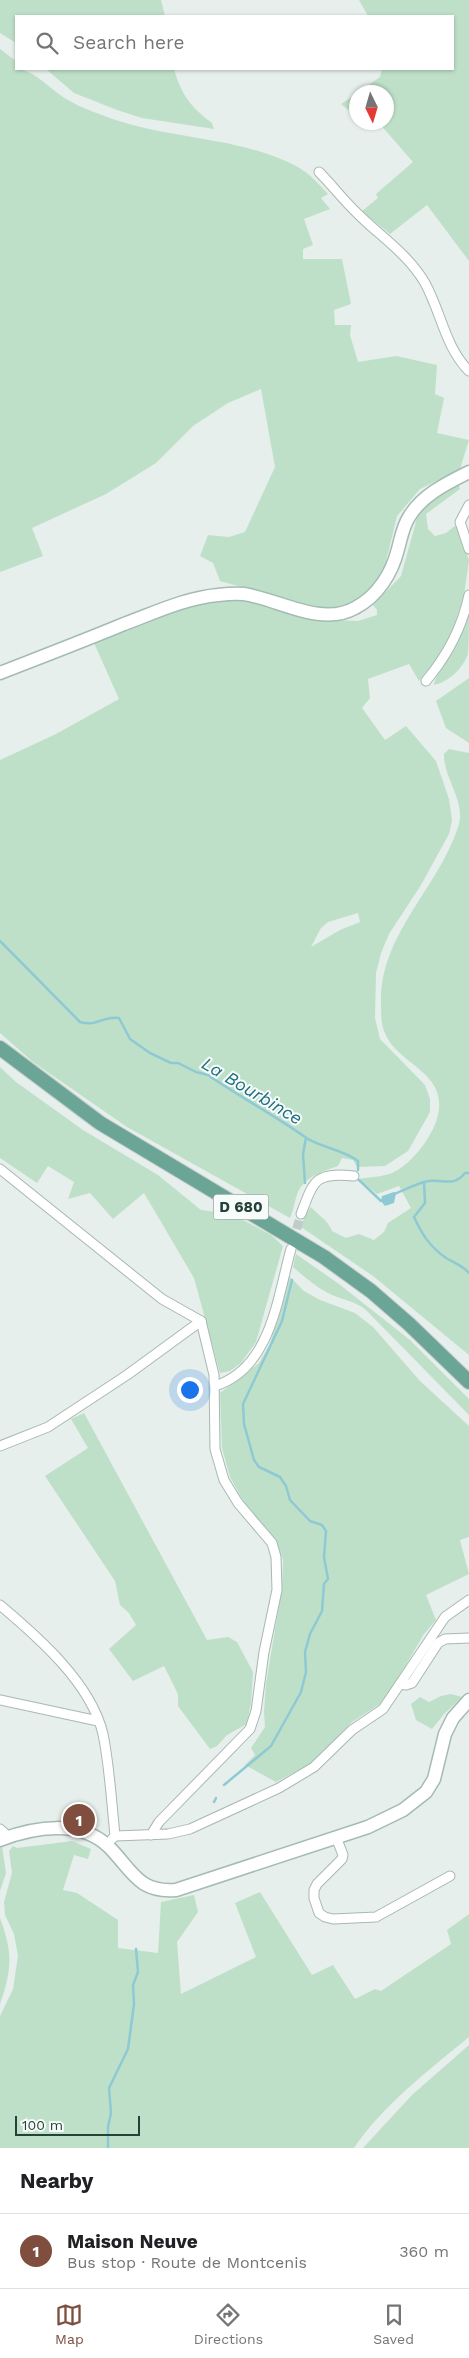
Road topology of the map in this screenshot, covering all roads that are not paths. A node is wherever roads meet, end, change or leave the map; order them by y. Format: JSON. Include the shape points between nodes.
{"nodes":[{"id":1,"x":319,"y":172,"type":"dead end"},
{"id":2,"x":469,"y":371,"type":"edge"},
{"id":3,"x":468,"y":470,"type":"edge"},
{"id":4,"x":469,"y":505,"type":"edge"},
{"id":5,"x":469,"y":549,"type":"edge"},
{"id":6,"x":469,"y":595,"type":"edge"},
{"id":7,"x":0,"y":673,"type":"edge"},
{"id":8,"x":426,"y":682,"type":"dead end"},
{"id":9,"x":0,"y":1048,"type":"edge"},
{"id":10,"x":0,"y":1169,"type":"edge"},
{"id":11,"x":354,"y":1176,"type":"dead end"},
{"id":12,"x":301,"y":1214,"type":"tunnel mouth"},
{"id":13,"x":291,"y":1249,"type":"tunnel mouth"},
{"id":14,"x":201,"y":1321,"type":"junction"},
{"id":15,"x":469,"y":1382,"type":"edge"},
{"id":16,"x":215,"y":1386,"type":"junction"},
{"id":17,"x":0,"y":1446,"type":"edge"},
{"id":18,"x":469,"y":1600,"type":"edge"},
{"id":19,"x":0,"y":1605,"type":"edge"},
{"id":20,"x":469,"y":1638,"type":"edge"},
{"id":21,"x":400,"y":1684,"type":"junction"},
{"id":22,"x":0,"y":1700,"type":"edge"},
{"id":23,"x":469,"y":1700,"type":"edge"},
{"id":24,"x":98,"y":1721,"type":"junction"},
{"id":25,"x":3,"y":1835,"type":"edge"},
{"id":26,"x":151,"y":1835,"type":"junction"},
{"id":27,"x":336,"y":1837,"type":"junction"},
{"id":28,"x":111,"y":1844,"type":"junction"},
{"id":29,"x":450,"y":1876,"type":"dead end"}],
"edges":[{"from":1,"to":2,"type":"street","via":[[356,213],[404,255],[416,270],[430,294],[450,345]]},
{"from":3,"to":7,"type":"main road","via":[[416,507],[402,532],[392,567],[384,581],[366,601],[354,608],[327,614],[244,594],[216,595],[176,605]]},
{"from":4,"to":5,"type":"street","via":[[460,522]]},
{"from":6,"to":8,"type":"street","via":[[452,644]]},
{"from":9,"to":15,"type":"main road","number":"D 680","via":[[100,1123],[324,1257],[371,1291]]},
{"from":10,"to":14,"type":"street","via":[[162,1299]]},
{"from":11,"to":12,"type":"street","via":[[333,1174],[316,1180]]},
{"from":13,"to":16,"type":"street","via":[[263,1346],[249,1366],[234,1378]]},
{"from":14,"to":16,"type":"street"},
{"from":14,"to":17,"type":"street","via":[[127,1376],[48,1426]]},
{"from":16,"to":26,"type":"street","via":[[214,1449],[224,1480],[238,1503],[272,1543],[277,1590],[250,1729],[159,1822]]},
{"from":18,"to":21,"type":"street","via":[[445,1618]]},
{"from":19,"to":24,"type":"street","via":[[63,1664],[91,1702]]},
{"from":20,"to":21,"type":"street","via":[[445,1639],[438,1643],[412,1683]]},
{"from":21,"to":26,"type":"street","via":[[384,1709],[352,1730],[314,1767],[279,1788],[190,1829]]},
{"from":22,"to":24,"type":"street"},
{"from":23,"to":27,"type":"main road","via":[[453,1718],[445,1734],[434,1779],[426,1792],[385,1820]]},
{"from":24,"to":28,"type":"street","via":[[103,1733]]},
{"from":25,"to":28,"type":"main road","via":[[41,1829],[69,1829]]},
{"from":26,"to":28,"type":"street"},
{"from":27,"to":28,"type":"main road","via":[[166,1891],[146,1886],[136,1879]]},
{"from":27,"to":29,"type":"street","via":[[342,1859],[314,1890],[314,1898],[325,1917],[376,1917]]}]}
